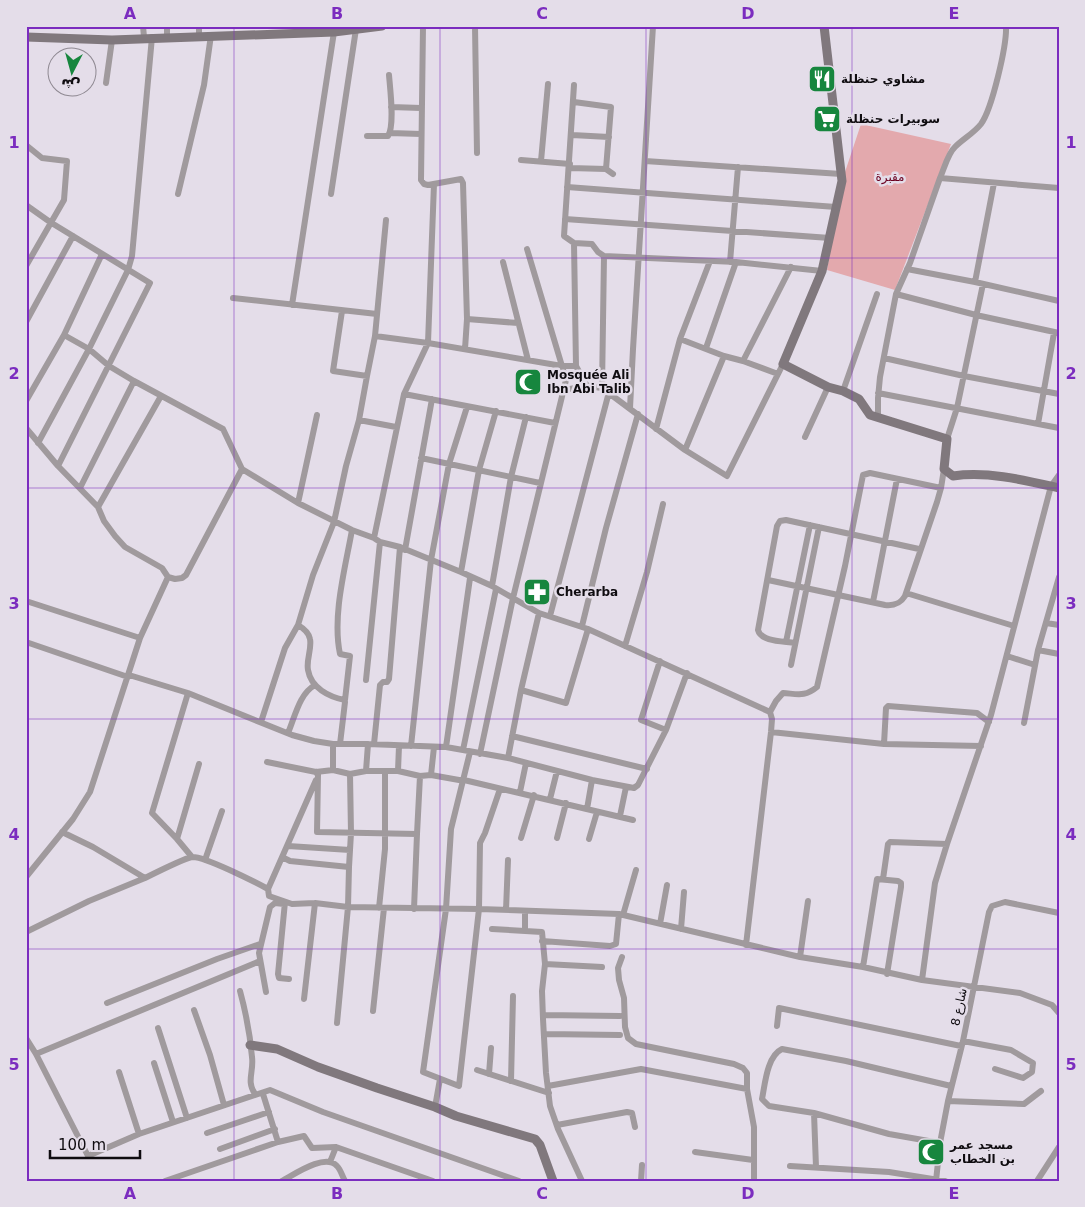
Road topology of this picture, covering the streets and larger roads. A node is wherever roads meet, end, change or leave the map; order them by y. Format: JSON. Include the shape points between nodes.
{"nodes":[{"id":1,"x":143,"y":26,"type":"edge"},
{"id":2,"x":167,"y":26,"type":"edge"},
{"id":3,"x":382,"y":26,"type":"edge"},
{"id":4,"x":423,"y":26,"type":"edge"},
{"id":5,"x":475,"y":26,"type":"edge"},
{"id":6,"x":653,"y":26,"type":"edge"},
{"id":7,"x":824,"y":26,"type":"edge"},
{"id":8,"x":1006,"y":26,"type":"edge"},
{"id":9,"x":356,"y":29,"type":"junction"},
{"id":10,"x":234,"y":30,"type":"edge"},
{"id":11,"x":263,"y":30,"type":"edge"},
{"id":12,"x":199,"y":31,"type":"edge"},
{"id":13,"x":334,"y":32,"type":"junction"},
{"id":14,"x":211,"y":35,"type":"junction"},
{"id":15,"x":167,"y":36,"type":"junction"},
{"id":16,"x":26,"y":37,"type":"edge"},
{"id":17,"x":148,"y":37,"type":"junction"},
{"id":18,"x":112,"y":40,"type":"junction"},
{"id":19,"x":389,"y":74,"type":"dead end"},
{"id":20,"x":106,"y":83,"type":"dead end"},
{"id":21,"x":548,"y":84,"type":"dead end"},
{"id":22,"x":574,"y":85,"type":"dead end"},
{"id":23,"x":574,"y":102,"type":"junction"},
{"id":24,"x":391,"y":106,"type":"junction"},
{"id":25,"x":422,"y":108,"type":"junction"},
{"id":26,"x":390,"y":133,"type":"junction"},
{"id":27,"x":422,"y":134,"type":"junction"},
{"id":28,"x":572,"y":135,"type":"junction"},
{"id":29,"x":367,"y":136,"type":"dead end"},
{"id":30,"x":609,"y":137,"type":"junction"},
{"id":31,"x":26,"y":146,"type":"edge"},
{"id":32,"x":476,"y":153,"type":"dead end"},
{"id":33,"x":521,"y":160,"type":"dead end"},
{"id":34,"x":541,"y":160,"type":"junction"},
{"id":35,"x":645,"y":161,"type":"junction"},
{"id":36,"x":570,"y":166,"type":"junction"},
{"id":37,"x":738,"y":167,"type":"junction"},
{"id":38,"x":606,"y":169,"type":"junction"},
{"id":39,"x":613,"y":174,"type":"dead end"},
{"id":40,"x":841,"y":174,"type":"junction"},
{"id":41,"x":940,"y":178,"type":"junction"},
{"id":42,"x":994,"y":183,"type":"junction"},
{"id":43,"x":434,"y":184,"type":"junction"},
{"id":44,"x":566,"y":187,"type":"junction"},
{"id":45,"x":1059,"y":188,"type":"edge"},
{"id":46,"x":643,"y":193,"type":"junction"},
{"id":47,"x":178,"y":194,"type":"dead end"},
{"id":48,"x":331,"y":194,"type":"dead end"},
{"id":49,"x":735,"y":199,"type":"junction"},
{"id":50,"x":26,"y":205,"type":"edge"},
{"id":51,"x":836,"y":207,"type":"junction"},
{"id":52,"x":565,"y":219,"type":"junction"},
{"id":53,"x":386,"y":220,"type":"dead end"},
{"id":54,"x":50,"y":222,"type":"junction"},
{"id":55,"x":641,"y":225,"type":"junction"},
{"id":56,"x":732,"y":231,"type":"junction"},
{"id":57,"x":73,"y":236,"type":"junction"},
{"id":58,"x":830,"y":238,"type":"junction"},
{"id":59,"x":574,"y":243,"type":"junction"},
{"id":60,"x":527,"y":249,"type":"dead end"},
{"id":61,"x":102,"y":254,"type":"junction"},
{"id":62,"x":604,"y":256,"type":"junction"},
{"id":63,"x":638,"y":258,"type":"junction"},
{"id":64,"x":710,"y":261,"type":"junction"},
{"id":65,"x":503,"y":262,"type":"dead end"},
{"id":66,"x":733,"y":262,"type":"junction"},
{"id":67,"x":26,"y":266,"type":"edge"},
{"id":68,"x":791,"y":267,"type":"junction"},
{"id":69,"x":907,"y":269,"type":"junction"},
{"id":70,"x":128,"y":270,"type":"junction"},
{"id":71,"x":822,"y":271,"type":"junction"},
{"id":72,"x":974,"y":282,"type":"junction"},
{"id":73,"x":983,"y":284,"type":"junction"},
{"id":74,"x":877,"y":294,"type":"dead end"},
{"id":75,"x":896,"y":294,"type":"junction"},
{"id":76,"x":233,"y":298,"type":"dead end"},
{"id":77,"x":1059,"y":301,"type":"edge"},
{"id":78,"x":292,"y":305,"type":"junction"},
{"id":79,"x":342,"y":311,"type":"junction"},
{"id":80,"x":377,"y":314,"type":"junction"},
{"id":81,"x":976,"y":315,"type":"junction"},
{"id":82,"x":466,"y":319,"type":"junction"},
{"id":83,"x":26,"y":322,"type":"edge"},
{"id":84,"x":518,"y":323,"type":"junction"},
{"id":85,"x":1056,"y":333,"type":"edge"},
{"id":86,"x":64,"y":336,"type":"junction"},
{"id":87,"x":375,"y":336,"type":"junction"},
{"id":88,"x":680,"y":339,"type":"junction"},
{"id":89,"x":428,"y":343,"type":"junction"},
{"id":90,"x":706,"y":348,"type":"junction"},
{"id":91,"x":88,"y":349,"type":"junction"},
{"id":92,"x":465,"y":349,"type":"junction"},
{"id":93,"x":724,"y":356,"type":"junction"},
{"id":94,"x":884,"y":358,"type":"junction"},
{"id":95,"x":528,"y":360,"type":"junction"},
{"id":96,"x":743,"y":361,"type":"junction"},
{"id":97,"x":783,"y":364,"type":"junction"},
{"id":98,"x":109,"y":366,"type":"junction"},
{"id":99,"x":562,"y":366,"type":"junction"},
{"id":100,"x":576,"y":366,"type":"junction"},
{"id":101,"x":778,"y":374,"type":"junction"},
{"id":102,"x":366,"y":376,"type":"junction"},
{"id":103,"x":964,"y":376,"type":"junction"},
{"id":104,"x":134,"y":381,"type":"junction"},
{"id":105,"x":586,"y":386,"type":"junction"},
{"id":106,"x":828,"y":387,"type":"junction"},
{"id":107,"x":602,"y":388,"type":"junction"},
{"id":108,"x":564,"y":390,"type":"junction"},
{"id":109,"x":843,"y":391,"type":"junction"},
{"id":110,"x":1044,"y":391,"type":"junction"},
{"id":111,"x":609,"y":392,"type":"junction"},
{"id":112,"x":878,"y":393,"type":"junction"},
{"id":113,"x":404,"y":394,"type":"junction"},
{"id":114,"x":1059,"y":394,"type":"edge"},
{"id":115,"x":161,"y":396,"type":"junction"},
{"id":116,"x":432,"y":399,"type":"junction"},
{"id":117,"x":26,"y":400,"type":"edge"},
{"id":118,"x":467,"y":407,"type":"junction"},
{"id":119,"x":630,"y":408,"type":"junction"},
{"id":120,"x":957,"y":408,"type":"junction"},
{"id":121,"x":496,"y":411,"type":"junction"},
{"id":122,"x":638,"y":414,"type":"junction"},
{"id":123,"x":317,"y":415,"type":"dead end"},
{"id":124,"x":526,"y":417,"type":"junction"},
{"id":125,"x":878,"y":418,"type":"junction"},
{"id":126,"x":359,"y":420,"type":"junction"},
{"id":127,"x":555,"y":424,"type":"junction"},
{"id":128,"x":1038,"y":424,"type":"junction"},
{"id":129,"x":396,"y":427,"type":"junction"},
{"id":130,"x":26,"y":428,"type":"edge"},
{"id":131,"x":656,"y":428,"type":"junction"},
{"id":132,"x":1059,"y":428,"type":"edge"},
{"id":133,"x":805,"y":437,"type":"dead end"},
{"id":134,"x":947,"y":439,"type":"junction"},
{"id":135,"x":38,"y":442,"type":"junction"},
{"id":136,"x":685,"y":450,"type":"junction"},
{"id":137,"x":421,"y":458,"type":"junction"},
{"id":138,"x":450,"y":464,"type":"junction"},
{"id":139,"x":58,"y":466,"type":"junction"},
{"id":140,"x":944,"y":469,"type":"junction"},
{"id":141,"x":242,"y":470,"type":"junction"},
{"id":142,"x":479,"y":470,"type":"junction"},
{"id":143,"x":1059,"y":475,"type":"edge"},
{"id":144,"x":512,"y":477,"type":"junction"},
{"id":145,"x":897,"y":479,"type":"junction"},
{"id":146,"x":540,"y":483,"type":"junction"},
{"id":147,"x":1055,"y":487,"type":"edge"},
{"id":148,"x":80,"y":488,"type":"junction"},
{"id":149,"x":941,"y":488,"type":"junction"},
{"id":150,"x":298,"y":503,"type":"junction"},
{"id":151,"x":663,"y":504,"type":"dead end"},
{"id":152,"x":98,"y":507,"type":"junction"},
{"id":153,"x":334,"y":522,"type":"junction"},
{"id":154,"x":810,"y":525,"type":"junction"},
{"id":155,"x":819,"y":527,"type":"junction"},
{"id":156,"x":352,"y":530,"type":"junction"},
{"id":157,"x":852,"y":534,"type":"junction"},
{"id":158,"x":377,"y":540,"type":"junction"},
{"id":159,"x":885,"y":542,"type":"junction"},
{"id":160,"x":403,"y":548,"type":"junction"},
{"id":161,"x":919,"y":549,"type":"junction"},
{"id":162,"x":431,"y":560,"type":"junction"},
{"id":163,"x":461,"y":572,"type":"junction"},
{"id":164,"x":168,"y":577,"type":"junction"},
{"id":165,"x":470,"y":578,"type":"junction"},
{"id":166,"x":1059,"y":578,"type":"edge"},
{"id":167,"x":768,"y":580,"type":"junction"},
{"id":168,"x":494,"y":587,"type":"junction"},
{"id":169,"x":797,"y":587,"type":"junction"},
{"id":170,"x":806,"y":589,"type":"junction"},
{"id":171,"x":906,"y":592,"type":"junction"},
{"id":172,"x":838,"y":596,"type":"junction"},
{"id":173,"x":513,"y":598,"type":"junction"},
{"id":174,"x":26,"y":601,"type":"edge"},
{"id":175,"x":873,"y":602,"type":"junction"},
{"id":176,"x":539,"y":613,"type":"junction"},
{"id":177,"x":550,"y":616,"type":"junction"},
{"id":178,"x":1046,"y":623,"type":"junction"},
{"id":179,"x":298,"y":625,"type":"junction"},
{"id":180,"x":1059,"y":625,"type":"edge"},
{"id":181,"x":1014,"y":626,"type":"junction"},
{"id":182,"x":585,"y":627,"type":"junction"},
{"id":183,"x":140,"y":638,"type":"junction"},
{"id":184,"x":26,"y":642,"type":"edge"},
{"id":185,"x":786,"y":642,"type":"junction"},
{"id":186,"x":794,"y":643,"type":"junction"},
{"id":187,"x":625,"y":646,"type":"junction"},
{"id":188,"x":1038,"y":650,"type":"junction"},
{"id":189,"x":1059,"y":654,"type":"edge"},
{"id":190,"x":1007,"y":656,"type":"junction"},
{"id":191,"x":660,"y":660,"type":"junction"},
{"id":192,"x":791,"y":665,"type":"dead end"},
{"id":193,"x":1036,"y":665,"type":"junction"},
{"id":194,"x":687,"y":673,"type":"junction"},
{"id":195,"x":129,"y":676,"type":"junction"},
{"id":196,"x":366,"y":680,"type":"dead end"},
{"id":197,"x":315,"y":685,"type":"junction"},
{"id":198,"x":521,"y":690,"type":"junction"},
{"id":199,"x":188,"y":692,"type":"junction"},
{"id":200,"x":344,"y":702,"type":"dead end"},
{"id":201,"x":770,"y":712,"type":"junction"},
{"id":202,"x":261,"y":722,"type":"junction"},
{"id":203,"x":989,"y":722,"type":"junction"},
{"id":204,"x":1024,"y":723,"type":"dead end"},
{"id":205,"x":666,"y":730,"type":"junction"},
{"id":206,"x":771,"y":732,"type":"junction"},
{"id":207,"x":288,"y":733,"type":"junction"},
{"id":208,"x":512,"y":736,"type":"junction"},
{"id":209,"x":336,"y":744,"type":"junction"},
{"id":210,"x":371,"y":744,"type":"junction"},
{"id":211,"x":884,"y":744,"type":"junction"},
{"id":212,"x":399,"y":746,"type":"junction"},
{"id":213,"x":411,"y":746,"type":"junction"},
{"id":214,"x":981,"y":746,"type":"junction"},
{"id":215,"x":434,"y":747,"type":"junction"},
{"id":216,"x":446,"y":747,"type":"junction"},
{"id":217,"x":467,"y":751,"type":"junction"},
{"id":218,"x":480,"y":754,"type":"junction"},
{"id":219,"x":508,"y":758,"type":"junction"},
{"id":220,"x":267,"y":762,"type":"dead end"},
{"id":221,"x":526,"y":763,"type":"junction"},
{"id":222,"x":199,"y":764,"type":"dead end"},
{"id":223,"x":647,"y":769,"type":"junction"},
{"id":224,"x":333,"y":770,"type":"junction"},
{"id":225,"x":366,"y":771,"type":"junction"},
{"id":226,"x":398,"y":771,"type":"junction"},
{"id":227,"x":557,"y":771,"type":"junction"},
{"id":228,"x":385,"y":772,"type":"junction"},
{"id":229,"x":317,"y":774,"type":"junction"},
{"id":230,"x":350,"y":774,"type":"junction"},
{"id":231,"x":431,"y":775,"type":"junction"},
{"id":232,"x":420,"y":776,"type":"junction"},
{"id":233,"x":464,"y":780,"type":"junction"},
{"id":234,"x":592,"y":780,"type":"junction"},
{"id":235,"x":626,"y":788,"type":"junction"},
{"id":236,"x":500,"y":789,"type":"junction"},
{"id":237,"x":520,"y":792,"type":"junction"},
{"id":238,"x":534,"y":795,"type":"junction"},
{"id":239,"x":550,"y":799,"type":"junction"},
{"id":240,"x":566,"y":803,"type":"junction"},
{"id":241,"x":587,"y":809,"type":"junction"},
{"id":242,"x":222,"y":811,"type":"dead end"},
{"id":243,"x":597,"y":812,"type":"junction"},
{"id":244,"x":620,"y":816,"type":"junction"},
{"id":245,"x":633,"y":820,"type":"dead end"},
{"id":246,"x":62,"y":832,"type":"junction"},
{"id":247,"x":351,"y":833,"type":"junction"},
{"id":248,"x":385,"y":834,"type":"junction"},
{"id":249,"x":418,"y":834,"type":"junction"},
{"id":250,"x":521,"y":838,"type":"dead end"},
{"id":251,"x":557,"y":838,"type":"dead end"},
{"id":252,"x":177,"y":839,"type":"junction"},
{"id":253,"x":589,"y":839,"type":"dead end"},
{"id":254,"x":946,"y":844,"type":"junction"},
{"id":255,"x":288,"y":846,"type":"junction"},
{"id":256,"x":350,"y":850,"type":"junction"},
{"id":257,"x":192,"y":857,"type":"junction"},
{"id":258,"x":282,"y":857,"type":"junction"},
{"id":259,"x":205,"y":860,"type":"junction"},
{"id":260,"x":508,"y":860,"type":"dead end"},
{"id":261,"x":349,"y":867,"type":"junction"},
{"id":262,"x":636,"y":870,"type":"dead end"},
{"id":263,"x":26,"y":876,"type":"edge"},
{"id":264,"x":145,"y":878,"type":"junction"},
{"id":265,"x":884,"y":879,"type":"junction"},
{"id":266,"x":668,"y":885,"type":"dead end"},
{"id":267,"x":268,"y":889,"type":"junction"},
{"id":268,"x":684,"y":892,"type":"dead end"},
{"id":269,"x":808,"y":901,"type":"dead end"},
{"id":270,"x":285,"y":903,"type":"junction"},
{"id":271,"x":315,"y":903,"type":"junction"},
{"id":272,"x":348,"y":907,"type":"junction"},
{"id":273,"x":381,"y":908,"type":"junction"},
{"id":274,"x":414,"y":909,"type":"junction"},
{"id":275,"x":446,"y":909,"type":"junction"},
{"id":276,"x":479,"y":909,"type":"junction"},
{"id":277,"x":506,"y":910,"type":"junction"},
{"id":278,"x":525,"y":911,"type":"junction"},
{"id":279,"x":1059,"y":913,"type":"edge"},
{"id":280,"x":621,"y":914,"type":"junction"},
{"id":281,"x":660,"y":924,"type":"junction"},
{"id":282,"x":492,"y":929,"type":"dead end"},
{"id":283,"x":681,"y":929,"type":"junction"},
{"id":284,"x":525,"y":930,"type":"junction"},
{"id":285,"x":26,"y":932,"type":"edge"},
{"id":286,"x":542,"y":941,"type":"junction"},
{"id":287,"x":260,"y":944,"type":"junction"},
{"id":288,"x":746,"y":945,"type":"junction"},
{"id":289,"x":622,"y":957,"type":"dead end"},
{"id":290,"x":800,"y":957,"type":"junction"},
{"id":291,"x":260,"y":961,"type":"junction"},
{"id":292,"x":545,"y":964,"type":"junction"},
{"id":293,"x":863,"y":967,"type":"junction"},
{"id":294,"x":602,"y":968,"type":"dead end"},
{"id":295,"x":887,"y":974,"type":"junction"},
{"id":296,"x":289,"y":979,"type":"dead end"},
{"id":297,"x":922,"y":980,"type":"junction"},
{"id":298,"x":974,"y":987,"type":"junction"},
{"id":299,"x":240,"y":991,"type":"dead end"},
{"id":300,"x":266,"y":992,"type":"dead end"},
{"id":301,"x":513,"y":996,"type":"dead end"},
{"id":302,"x":304,"y":999,"type":"dead end"},
{"id":303,"x":107,"y":1003,"type":"dead end"},
{"id":304,"x":194,"y":1010,"type":"dead end"},
{"id":305,"x":374,"y":1011,"type":"dead end"},
{"id":306,"x":1059,"y":1013,"type":"edge"},
{"id":307,"x":543,"y":1014,"type":"junction"},
{"id":308,"x":620,"y":1016,"type":"dead end"},
{"id":309,"x":337,"y":1023,"type":"dead end"},
{"id":310,"x":777,"y":1026,"type":"dead end"},
{"id":311,"x":158,"y":1028,"type":"dead end"},
{"id":312,"x":545,"y":1034,"type":"junction"},
{"id":313,"x":620,"y":1035,"type":"dead end"},
{"id":314,"x":26,"y":1038,"type":"edge"},
{"id":315,"x":962,"y":1044,"type":"junction"},
{"id":316,"x":250,"y":1045,"type":"junction"},
{"id":317,"x":490,"y":1048,"type":"dead end"},
{"id":318,"x":36,"y":1054,"type":"junction"},
{"id":319,"x":154,"y":1063,"type":"dead end"},
{"id":320,"x":994,"y":1069,"type":"dead end"},
{"id":321,"x":477,"y":1070,"type":"dead end"},
{"id":322,"x":119,"y":1072,"type":"dead end"},
{"id":323,"x":489,"y":1074,"type":"junction"},
{"id":324,"x":440,"y":1079,"type":"junction"},
{"id":325,"x":511,"y":1081,"type":"junction"},
{"id":326,"x":951,"y":1086,"type":"junction"},
{"id":327,"x":747,"y":1089,"type":"junction"},
{"id":328,"x":548,"y":1090,"type":"junction"},
{"id":329,"x":1041,"y":1091,"type":"dead end"},
{"id":330,"x":259,"y":1094,"type":"junction"},
{"id":331,"x":948,"y":1101,"type":"junction"},
{"id":332,"x":224,"y":1105,"type":"junction"},
{"id":333,"x":436,"y":1106,"type":"junction"},
{"id":334,"x":269,"y":1112,"type":"junction"},
{"id":335,"x":814,"y":1113,"type":"junction"},
{"id":336,"x":187,"y":1118,"type":"junction"},
{"id":337,"x":173,"y":1122,"type":"junction"},
{"id":338,"x":557,"y":1125,"type":"junction"},
{"id":339,"x":635,"y":1127,"type":"dead end"},
{"id":340,"x":274,"y":1129,"type":"junction"},
{"id":341,"x":208,"y":1133,"type":"dead end"},
{"id":342,"x":139,"y":1134,"type":"junction"},
{"id":343,"x":278,"y":1142,"type":"junction"},
{"id":344,"x":940,"y":1143,"type":"junction"},
{"id":345,"x":336,"y":1147,"type":"junction"},
{"id":346,"x":1059,"y":1147,"type":"edge"},
{"id":347,"x":220,"y":1148,"type":"dead end"},
{"id":348,"x":695,"y":1152,"type":"dead end"},
{"id":349,"x":752,"y":1160,"type":"junction"},
{"id":350,"x":330,"y":1162,"type":"junction"},
{"id":351,"x":642,"y":1165,"type":"dead end"},
{"id":352,"x":790,"y":1166,"type":"dead end"},
{"id":353,"x":816,"y":1167,"type":"junction"},
{"id":354,"x":936,"y":1180,"type":"edge"},
{"id":355,"x":165,"y":1181,"type":"edge"},
{"id":356,"x":282,"y":1181,"type":"edge"},
{"id":357,"x":345,"y":1181,"type":"edge"},
{"id":358,"x":433,"y":1181,"type":"edge"},
{"id":359,"x":519,"y":1181,"type":"edge"},
{"id":360,"x":553,"y":1181,"type":"edge"},
{"id":361,"x":582,"y":1181,"type":"edge"},
{"id":362,"x":641,"y":1181,"type":"edge"},
{"id":363,"x":754,"y":1181,"type":"edge"},
{"id":364,"x":945,"y":1181,"type":"edge"},
{"id":365,"x":1037,"y":1181,"type":"edge"}],
"edges":[{"from":1,"to":17,"type":"street"},
{"from":2,"to":15,"type":"street"},
{"from":3,"to":9,"type":"street"},
{"from":4,"to":25,"type":"street"},
{"from":5,"to":32,"type":"street"},
{"from":6,"to":35,"type":"street"},
{"from":7,"to":40,"type":"street"},
{"from":8,"to":41,"type":"street","via":[[992,99],[982,123],[954,147]]},
{"from":9,"to":13,"type":"street"},
{"from":9,"to":48,"type":"street"},
{"from":10,"to":11,"type":"street"},
{"from":10,"to":14,"type":"street"},
{"from":11,"to":13,"type":"street"},
{"from":12,"to":14,"type":"street"},
{"from":12,"to":15,"type":"street"},
{"from":13,"to":78,"type":"street"},
{"from":14,"to":47,"type":"street","via":[[204,85]]},
{"from":15,"to":17,"type":"street"},
{"from":16,"to":18,"type":"street"},
{"from":17,"to":18,"type":"street"},
{"from":17,"to":70,"type":"street","via":[[132,256]]},
{"from":18,"to":20,"type":"street"},
{"from":19,"to":24,"type":"street"},
{"from":21,"to":34,"type":"street"},
{"from":22,"to":23,"type":"street"},
{"from":23,"to":28,"type":"street"},
{"from":23,"to":30,"type":"street","via":[[611,107]]},
{"from":24,"to":25,"type":"street"},
{"from":24,"to":26,"type":"street"},
{"from":25,"to":27,"type":"street"},
{"from":26,"to":27,"type":"street"},
{"from":26,"to":29,"type":"street","via":[[388,136]]},
{"from":27,"to":43,"type":"street","via":[[421,180],[424,184]]},
{"from":28,"to":30,"type":"street"},
{"from":28,"to":36,"type":"street"},
{"from":30,"to":38,"type":"street"},
{"from":31,"to":54,"type":"street","via":[[42,158],[67,161],[64,200]]},
{"from":33,"to":34,"type":"street"},
{"from":34,"to":36,"type":"street"},
{"from":35,"to":37,"type":"street"},
{"from":35,"to":46,"type":"street"},
{"from":36,"to":38,"type":"street"},
{"from":36,"to":44,"type":"street"},
{"from":37,"to":40,"type":"street"},
{"from":37,"to":49,"type":"street"},
{"from":38,"to":39,"type":"street"},
{"from":40,"to":51,"type":"street"},
{"from":41,"to":42,"type":"street"},
{"from":41,"to":69,"type":"street"},
{"from":42,"to":45,"type":"street"},
{"from":42,"to":72,"type":"street"},
{"from":43,"to":82,"type":"street","via":[[461,179],[463,183]]},
{"from":43,"to":89,"type":"street"},
{"from":44,"to":46,"type":"street"},
{"from":44,"to":52,"type":"street"},
{"from":46,"to":49,"type":"street"},
{"from":46,"to":55,"type":"street"},
{"from":49,"to":51,"type":"street"},
{"from":49,"to":56,"type":"street"},
{"from":50,"to":54,"type":"street"},
{"from":51,"to":58,"type":"street"},
{"from":52,"to":55,"type":"street"},
{"from":52,"to":59,"type":"street","via":[[564,236]]},
{"from":53,"to":80,"type":"street"},
{"from":54,"to":57,"type":"street"},
{"from":54,"to":67,"type":"street"},
{"from":55,"to":56,"type":"street"},
{"from":55,"to":63,"type":"street"},
{"from":56,"to":58,"type":"street"},
{"from":56,"to":66,"type":"street"},
{"from":57,"to":61,"type":"street"},
{"from":57,"to":83,"type":"street"},
{"from":58,"to":71,"type":"street"},
{"from":59,"to":62,"type":"street","via":[[592,244]]},
{"from":59,"to":100,"type":"street"},
{"from":60,"to":99,"type":"street"},
{"from":61,"to":70,"type":"street"},
{"from":61,"to":86,"type":"street"},
{"from":62,"to":63,"type":"street"},
{"from":62,"to":107,"type":"street"},
{"from":63,"to":64,"type":"street"},
{"from":63,"to":119,"type":"street"},
{"from":64,"to":66,"type":"street"},
{"from":64,"to":88,"type":"street"},
{"from":65,"to":84,"type":"street"},
{"from":66,"to":68,"type":"street"},
{"from":66,"to":90,"type":"street"},
{"from":68,"to":71,"type":"street"},
{"from":68,"to":96,"type":"street"},
{"from":69,"to":72,"type":"street"},
{"from":69,"to":75,"type":"street"},
{"from":70,"to":91,"type":"street"},
{"from":70,"to":98,"type":"street","via":[[150,283]]},
{"from":71,"to":97,"type":"street"},
{"from":72,"to":73,"type":"street"},
{"from":73,"to":77,"type":"street"},
{"from":73,"to":81,"type":"street"},
{"from":74,"to":109,"type":"street"},
{"from":75,"to":81,"type":"street"},
{"from":75,"to":94,"type":"street"},
{"from":76,"to":78,"type":"street"},
{"from":78,"to":79,"type":"street"},
{"from":79,"to":80,"type":"street"},
{"from":79,"to":102,"type":"street","via":[[334,371]]},
{"from":80,"to":87,"type":"street"},
{"from":81,"to":85,"type":"street"},
{"from":81,"to":103,"type":"street"},
{"from":82,"to":84,"type":"street"},
{"from":82,"to":92,"type":"street"},
{"from":84,"to":95,"type":"street"},
{"from":85,"to":110,"type":"street"},
{"from":86,"to":91,"type":"street"},
{"from":86,"to":117,"type":"street"},
{"from":87,"to":89,"type":"street"},
{"from":87,"to":102,"type":"street"},
{"from":88,"to":90,"type":"street"},
{"from":88,"to":131,"type":"street"},
{"from":89,"to":92,"type":"street"},
{"from":89,"to":113,"type":"street"},
{"from":90,"to":93,"type":"street"},
{"from":91,"to":98,"type":"street"},
{"from":91,"to":135,"type":"street"},
{"from":92,"to":95,"type":"street"},
{"from":93,"to":96,"type":"street"},
{"from":93,"to":136,"type":"street"},
{"from":94,"to":103,"type":"street"},
{"from":94,"to":112,"type":"street"},
{"from":95,"to":99,"type":"street"},
{"from":96,"to":101,"type":"street"},
{"from":97,"to":101,"type":"street"},
{"from":97,"to":106,"type":"street"},
{"from":98,"to":104,"type":"street"},
{"from":98,"to":139,"type":"street"},
{"from":99,"to":100,"type":"street"},
{"from":99,"to":108,"type":"street","via":[[566,380]]},
{"from":100,"to":105,"type":"street"},
{"from":101,"to":136,"type":"street","via":[[728,476]]},
{"from":102,"to":126,"type":"street"},
{"from":103,"to":110,"type":"street"},
{"from":103,"to":120,"type":"street"},
{"from":104,"to":115,"type":"street"},
{"from":104,"to":148,"type":"street"},
{"from":105,"to":107,"type":"street"},
{"from":105,"to":108,"type":"street"},
{"from":106,"to":109,"type":"street"},
{"from":106,"to":133,"type":"street"},
{"from":107,"to":111,"type":"street"},
{"from":108,"to":127,"type":"street"},
{"from":109,"to":125,"type":"street","via":[[862,401],[868,413]]},
{"from":110,"to":114,"type":"street"},
{"from":110,"to":128,"type":"street"},
{"from":111,"to":119,"type":"street"},
{"from":111,"to":177,"type":"street"},
{"from":112,"to":120,"type":"street"},
{"from":112,"to":125,"type":"street"},
{"from":113,"to":116,"type":"street"},
{"from":113,"to":129,"type":"street"},
{"from":115,"to":141,"type":"street","via":[[223,429]]},
{"from":115,"to":152,"type":"street"},
{"from":116,"to":118,"type":"street"},
{"from":116,"to":137,"type":"street"},
{"from":118,"to":121,"type":"street"},
{"from":118,"to":138,"type":"street"},
{"from":119,"to":122,"type":"street"},
{"from":120,"to":128,"type":"street"},
{"from":120,"to":134,"type":"street"},
{"from":121,"to":124,"type":"street"},
{"from":121,"to":142,"type":"street"},
{"from":122,"to":131,"type":"street"},
{"from":122,"to":182,"type":"street","via":[[606,528]]},
{"from":123,"to":150,"type":"street"},
{"from":124,"to":127,"type":"street"},
{"from":124,"to":144,"type":"street"},
{"from":125,"to":134,"type":"street"},
{"from":126,"to":129,"type":"street"},
{"from":126,"to":153,"type":"street"},
{"from":127,"to":146,"type":"street"},
{"from":128,"to":132,"type":"street"},
{"from":129,"to":158,"type":"street"},
{"from":130,"to":135,"type":"street"},
{"from":131,"to":136,"type":"street"},
{"from":134,"to":140,"type":"street"},
{"from":135,"to":139,"type":"street"},
{"from":137,"to":138,"type":"street"},
{"from":137,"to":160,"type":"street"},
{"from":138,"to":142,"type":"street"},
{"from":138,"to":162,"type":"street"},
{"from":139,"to":148,"type":"street"},
{"from":140,"to":147,"type":"street","via":[[953,476],[995,475]]},
{"from":140,"to":149,"type":"street"},
{"from":141,"to":150,"type":"street"},
{"from":141,"to":164,"type":"street","via":[[186,575],[175,579]]},
{"from":142,"to":144,"type":"street"},
{"from":142,"to":163,"type":"street"},
{"from":143,"to":147,"type":"street"},
{"from":144,"to":146,"type":"street"},
{"from":144,"to":168,"type":"street"},
{"from":145,"to":149,"type":"street"},
{"from":145,"to":157,"type":"street","via":[[868,473],[863,476]]},
{"from":145,"to":159,"type":"street"},
{"from":146,"to":173,"type":"street"},
{"from":147,"to":181,"type":"street"},
{"from":148,"to":152,"type":"street"},
{"from":149,"to":161,"type":"street"},
{"from":150,"to":153,"type":"street"},
{"from":151,"to":187,"type":"street"},
{"from":152,"to":164,"type":"street","via":[[114,536],[125,547],[162,568]]},
{"from":153,"to":156,"type":"street"},
{"from":153,"to":179,"type":"street"},
{"from":154,"to":155,"type":"street"},
{"from":154,"to":167,"type":"street","via":[[779,522]]},
{"from":154,"to":169,"type":"street"},
{"from":155,"to":157,"type":"street"},
{"from":155,"to":170,"type":"street"},
{"from":156,"to":158,"type":"street"},
{"from":156,"to":197,"type":"street","via":[[336,623],[340,654],[350,656],[344,700],[331,697]]},
{"from":157,"to":159,"type":"street"},
{"from":157,"to":172,"type":"street"},
{"from":158,"to":160,"type":"street"},
{"from":158,"to":196,"type":"street"},
{"from":159,"to":161,"type":"street"},
{"from":159,"to":175,"type":"street"},
{"from":160,"to":162,"type":"street"},
{"from":160,"to":210,"type":"street","via":[[388,680],[380,685]]},
{"from":161,"to":171,"type":"street"},
{"from":162,"to":163,"type":"street"},
{"from":162,"to":213,"type":"street"},
{"from":163,"to":165,"type":"street"},
{"from":164,"to":183,"type":"street"},
{"from":165,"to":168,"type":"street"},
{"from":165,"to":216,"type":"street"},
{"from":166,"to":178,"type":"street"},
{"from":167,"to":169,"type":"street"},
{"from":167,"to":185,"type":"street","via":[[758,632],[764,638]]},
{"from":168,"to":173,"type":"street"},
{"from":168,"to":217,"type":"street"},
{"from":169,"to":170,"type":"street"},
{"from":169,"to":185,"type":"street"},
{"from":170,"to":172,"type":"street"},
{"from":170,"to":186,"type":"street"},
{"from":171,"to":175,"type":"street","via":[[903,600],[893,606]]},
{"from":171,"to":181,"type":"street"},
{"from":172,"to":175,"type":"street"},
{"from":172,"to":201,"type":"street","via":[[816,686],[810,693],[783,693]]},
{"from":173,"to":176,"type":"street"},
{"from":173,"to":218,"type":"street"},
{"from":174,"to":183,"type":"street"},
{"from":176,"to":177,"type":"street"},
{"from":176,"to":198,"type":"street"},
{"from":177,"to":182,"type":"street"},
{"from":178,"to":180,"type":"street"},
{"from":178,"to":188,"type":"street"},
{"from":179,"to":197,"type":"street","via":[[307,631],[310,638],[308,670]]},
{"from":179,"to":202,"type":"street","via":[[286,648]]},
{"from":181,"to":190,"type":"street"},
{"from":182,"to":187,"type":"street"},
{"from":182,"to":198,"type":"street","via":[[566,703]]},
{"from":183,"to":195,"type":"street"},
{"from":184,"to":195,"type":"street"},
{"from":185,"to":186,"type":"street"},
{"from":186,"to":192,"type":"street"},
{"from":187,"to":191,"type":"street"},
{"from":188,"to":189,"type":"street"},
{"from":188,"to":193,"type":"street"},
{"from":190,"to":193,"type":"street"},
{"from":190,"to":203,"type":"street"},
{"from":191,"to":194,"type":"street"},
{"from":191,"to":205,"type":"street","via":[[641,720]]},
{"from":193,"to":204,"type":"street"},
{"from":194,"to":201,"type":"street"},
{"from":194,"to":205,"type":"street"},
{"from":195,"to":199,"type":"street"},
{"from":195,"to":246,"type":"street","via":[[90,792]]},
{"from":197,"to":207,"type":"street","via":[[303,696]]},
{"from":198,"to":208,"type":"street"},
{"from":199,"to":202,"type":"street"},
{"from":199,"to":252,"type":"street","via":[[152,808],[153,816]]},
{"from":200,"to":209,"type":"street"},
{"from":201,"to":206,"type":"street"},
{"from":202,"to":207,"type":"street"},
{"from":203,"to":211,"type":"street","via":[[977,713],[888,706]]},
{"from":203,"to":214,"type":"street"},
{"from":205,"to":223,"type":"street"},
{"from":206,"to":211,"type":"street"},
{"from":206,"to":288,"type":"street"},
{"from":207,"to":209,"type":"street"},
{"from":208,"to":219,"type":"street"},
{"from":208,"to":223,"type":"street"},
{"from":209,"to":210,"type":"street"},
{"from":209,"to":224,"type":"street"},
{"from":210,"to":212,"type":"street"},
{"from":210,"to":225,"type":"street"},
{"from":211,"to":214,"type":"street"},
{"from":212,"to":213,"type":"street"},
{"from":212,"to":226,"type":"street"},
{"from":213,"to":215,"type":"street"},
{"from":214,"to":254,"type":"street"},
{"from":215,"to":216,"type":"street"},
{"from":215,"to":231,"type":"street"},
{"from":216,"to":217,"type":"street"},
{"from":217,"to":218,"type":"street"},
{"from":217,"to":233,"type":"street"},
{"from":218,"to":219,"type":"street"},
{"from":219,"to":221,"type":"street"},
{"from":220,"to":229,"type":"street"},
{"from":221,"to":227,"type":"street"},
{"from":221,"to":237,"type":"street"},
{"from":222,"to":252,"type":"street"},
{"from":223,"to":235,"type":"street","via":[[638,785]]},
{"from":224,"to":229,"type":"street"},
{"from":224,"to":230,"type":"street"},
{"from":225,"to":228,"type":"street"},
{"from":225,"to":230,"type":"street"},
{"from":226,"to":228,"type":"street"},
{"from":226,"to":232,"type":"street"},
{"from":227,"to":234,"type":"street"},
{"from":227,"to":239,"type":"street"},
{"from":228,"to":248,"type":"street"},
{"from":229,"to":247,"type":"street","via":[[317,832]]},
{"from":229,"to":255,"type":"street"},
{"from":230,"to":247,"type":"street"},
{"from":231,"to":232,"type":"street"},
{"from":231,"to":233,"type":"street"},
{"from":232,"to":249,"type":"street"},
{"from":233,"to":236,"type":"street"},
{"from":233,"to":275,"type":"street","via":[[451,829]]},
{"from":234,"to":235,"type":"street"},
{"from":234,"to":241,"type":"street"},
{"from":235,"to":244,"type":"street"},
{"from":236,"to":237,"type":"street"},
{"from":236,"to":276,"type":"street","via":[[480,843]]},
{"from":237,"to":238,"type":"street"},
{"from":238,"to":239,"type":"street"},
{"from":238,"to":250,"type":"street"},
{"from":239,"to":240,"type":"street"},
{"from":240,"to":241,"type":"street"},
{"from":240,"to":251,"type":"street"},
{"from":241,"to":243,"type":"street"},
{"from":242,"to":259,"type":"street"},
{"from":243,"to":244,"type":"street"},
{"from":243,"to":253,"type":"street"},
{"from":244,"to":245,"type":"street"},
{"from":246,"to":263,"type":"street"},
{"from":246,"to":264,"type":"street"},
{"from":247,"to":248,"type":"street"},
{"from":247,"to":256,"type":"street"},
{"from":248,"to":249,"type":"street"},
{"from":248,"to":273,"type":"street"},
{"from":249,"to":274,"type":"street"},
{"from":252,"to":257,"type":"street"},
{"from":254,"to":265,"type":"street","via":[[890,842]]},
{"from":254,"to":297,"type":"street","via":[[935,883]]},
{"from":255,"to":256,"type":"street"},
{"from":255,"to":258,"type":"street"},
{"from":256,"to":261,"type":"street"},
{"from":257,"to":259,"type":"street"},
{"from":257,"to":264,"type":"street"},
{"from":258,"to":261,"type":"street","via":[[290,861]]},
{"from":258,"to":267,"type":"street"},
{"from":259,"to":267,"type":"street"},
{"from":260,"to":277,"type":"street"},
{"from":261,"to":272,"type":"street"},
{"from":262,"to":280,"type":"street"},
{"from":264,"to":285,"type":"street"},
{"from":265,"to":293,"type":"street","via":[[877,879],[875,885]]},
{"from":265,"to":295,"type":"street","via":[[901,882]]},
{"from":266,"to":281,"type":"street"},
{"from":267,"to":270,"type":"street","via":[[269,896]]},
{"from":268,"to":283,"type":"street"},
{"from":269,"to":290,"type":"street"},
{"from":270,"to":271,"type":"street"},
{"from":270,"to":287,"type":"street","via":[[275,903],[270,907]]},
{"from":270,"to":296,"type":"street","via":[[278,976]]},
{"from":271,"to":272,"type":"street"},
{"from":271,"to":302,"type":"street"},
{"from":272,"to":273,"type":"street"},
{"from":272,"to":309,"type":"street"},
{"from":273,"to":274,"type":"street"},
{"from":273,"to":305,"type":"street"},
{"from":274,"to":275,"type":"street"},
{"from":275,"to":276,"type":"street"},
{"from":275,"to":324,"type":"street","via":[[423,1072]]},
{"from":276,"to":277,"type":"street"},
{"from":276,"to":324,"type":"street","via":[[459,1086]]},
{"from":277,"to":278,"type":"street"},
{"from":278,"to":280,"type":"street"},
{"from":278,"to":284,"type":"street"},
{"from":279,"to":298,"type":"street","name":"شارع 8","via":[[1006,902],[992,906]]},
{"from":280,"to":281,"type":"street"},
{"from":280,"to":286,"type":"street","via":[[616,944]]},
{"from":281,"to":283,"type":"street"},
{"from":282,"to":284,"type":"street"},
{"from":283,"to":288,"type":"street"},
{"from":284,"to":286,"type":"street","via":[[542,932]]},
{"from":286,"to":292,"type":"street"},
{"from":287,"to":291,"type":"street"},
{"from":287,"to":303,"type":"street"},
{"from":288,"to":290,"type":"street"},
{"from":289,"to":327,"type":"street","via":[[618,968],[628,1038],[636,1044],[734,1064],[747,1073]]},
{"from":290,"to":293,"type":"street"},
{"from":291,"to":300,"type":"street"},
{"from":291,"to":318,"type":"street"},
{"from":292,"to":294,"type":"street"},
{"from":292,"to":307,"type":"street"},
{"from":293,"to":295,"type":"street"},
{"from":295,"to":297,"type":"street"},
{"from":297,"to":298,"type":"street"},
{"from":298,"to":306,"type":"street","via":[[1020,993],[1052,1005]]},
{"from":298,"to":315,"type":"street","name":"شارع 8"},
{"from":299,"to":316,"type":"street","via":[[248,1019]]},
{"from":301,"to":325,"type":"street"},
{"from":304,"to":332,"type":"street"},
{"from":307,"to":308,"type":"street"},
{"from":307,"to":312,"type":"street"},
{"from":310,"to":315,"type":"street","via":[[779,1008]]},
{"from":311,"to":336,"type":"street"},
{"from":312,"to":313,"type":"street"},
{"from":312,"to":328,"type":"street"},
{"from":314,"to":318,"type":"street"},
{"from":315,"to":320,"type":"street","via":[[1011,1050],[1034,1063],[1032,1072],[1023,1078]]},
{"from":315,"to":326,"type":"street","name":"شارع 8"},
{"from":316,"to":330,"type":"street","via":[[250,1086]]},
{"from":316,"to":333,"type":"street","via":[[277,1049],[326,1070]]},
{"from":317,"to":323,"type":"street"},
{"from":318,"to":342,"type":"street","via":[[88,1156]]},
{"from":319,"to":337,"type":"street"},
{"from":321,"to":323,"type":"street"},
{"from":322,"to":342,"type":"street"},
{"from":323,"to":325,"type":"street"},
{"from":324,"to":333,"type":"street"},
{"from":325,"to":328,"type":"street"},
{"from":326,"to":331,"type":"street","name":"شارع 8"},
{"from":326,"to":335,"type":"street","via":[[790,1049],[777,1051],[770,1064],[762,1099],[769,1106]]},
{"from":327,"to":328,"type":"street","via":[[641,1069]]},
{"from":327,"to":349,"type":"street","via":[[754,1127]]},
{"from":328,"to":338,"type":"street"},
{"from":329,"to":331,"type":"street","via":[[1024,1104]]},
{"from":330,"to":332,"type":"street"},
{"from":330,"to":334,"type":"street"},
{"from":330,"to":359,"type":"street","via":[[270,1090]]},
{"from":331,"to":344,"type":"street","name":"شارع 8"},
{"from":332,"to":336,"type":"street"},
{"from":333,"to":360,"type":"street","via":[[456,1116],[535,1139]]},
{"from":334,"to":340,"type":"street"},
{"from":334,"to":341,"type":"street"},
{"from":335,"to":344,"type":"street","via":[[890,1134]]},
{"from":335,"to":353,"type":"street"},
{"from":336,"to":337,"type":"street"},
{"from":337,"to":342,"type":"street"},
{"from":338,"to":339,"type":"street","via":[[627,1112],[632,1113]]},
{"from":338,"to":361,"type":"street"},
{"from":340,"to":343,"type":"street"},
{"from":340,"to":347,"type":"street"},
{"from":343,"to":345,"type":"street","via":[[304,1136],[312,1148]]},
{"from":343,"to":355,"type":"street"},
{"from":344,"to":354,"type":"street","name":"شارع 8"},
{"from":345,"to":350,"type":"street"},
{"from":345,"to":358,"type":"street"},
{"from":346,"to":365,"type":"street"},
{"from":348,"to":349,"type":"street"},
{"from":349,"to":363,"type":"street"},
{"from":350,"to":356,"type":"street","via":[[321,1162]]},
{"from":350,"to":357,"type":"street","via":[[337,1166]]},
{"from":351,"to":362,"type":"street"},
{"from":352,"to":353,"type":"street"},
{"from":353,"to":354,"type":"street","via":[[889,1172]]},
{"from":354,"to":364,"type":"street"}]}
